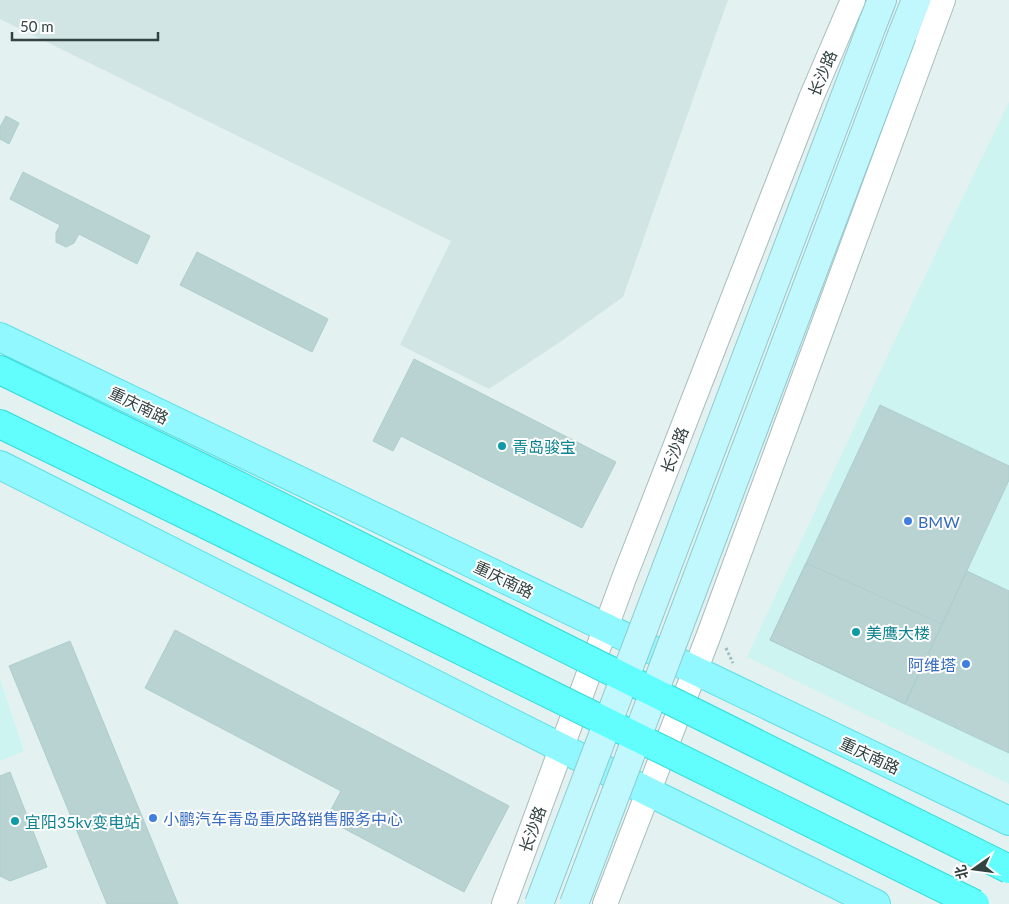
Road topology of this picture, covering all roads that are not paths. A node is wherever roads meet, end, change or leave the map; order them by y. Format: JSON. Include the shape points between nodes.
{"nodes":[{"id":1,"x":853,"y":0,"type":"edge"},
{"id":2,"x":916,"y":0,"type":"edge"},
{"id":3,"x":943,"y":0,"type":"edge"},
{"id":4,"x":877,"y":12,"type":"edge"},
{"id":5,"x":0,"y":337,"type":"edge"},
{"id":6,"x":0,"y":370,"type":"edge"},
{"id":7,"x":0,"y":424,"type":"edge"},
{"id":8,"x":0,"y":465,"type":"edge"},
{"id":9,"x":607,"y":628,"type":"junction"},
{"id":10,"x":695,"y":672,"type":"junction"},
{"id":11,"x":562,"y":748,"type":"junction"},
{"id":12,"x":649,"y":792,"type":"junction"},
{"id":13,"x":1009,"y":821,"type":"edge"},
{"id":14,"x":1009,"y":869,"type":"edge"},
{"id":15,"x":504,"y":904,"type":"edge"},
{"id":16,"x":539,"y":904,"type":"edge"},
{"id":17,"x":574,"y":904,"type":"edge"},
{"id":18,"x":605,"y":904,"type":"edge"},
{"id":19,"x":876,"y":904,"type":"edge"},
{"id":20,"x":975,"y":904,"type":"edge"}],
"edges":[{"from":1,"to":9,"type":"street","name":"长沙路","via":[[811,98]]},
{"from":2,"to":17,"type":"main road","bridge":true},
{"from":3,"to":10,"type":"street"},
{"from":4,"to":16,"type":"main road","name":"长沙路","bridge":true},
{"from":5,"to":9,"type":"main road","name":"重庆南路"},
{"from":6,"to":14,"type":"highway","bridge":true},
{"from":7,"to":20,"type":"highway","bridge":true},
{"from":8,"to":11,"type":"main road"},
{"from":9,"to":10,"type":"main road","name":"重庆南路"},
{"from":9,"to":11,"type":"street","name":"长沙路"},
{"from":10,"to":12,"type":"street"},
{"from":10,"to":13,"type":"main road","name":"重庆南路"},
{"from":11,"to":12,"type":"main road"},
{"from":11,"to":15,"type":"street","name":"长沙路"},
{"from":12,"to":18,"type":"street"},
{"from":12,"to":19,"type":"main road"}]}
